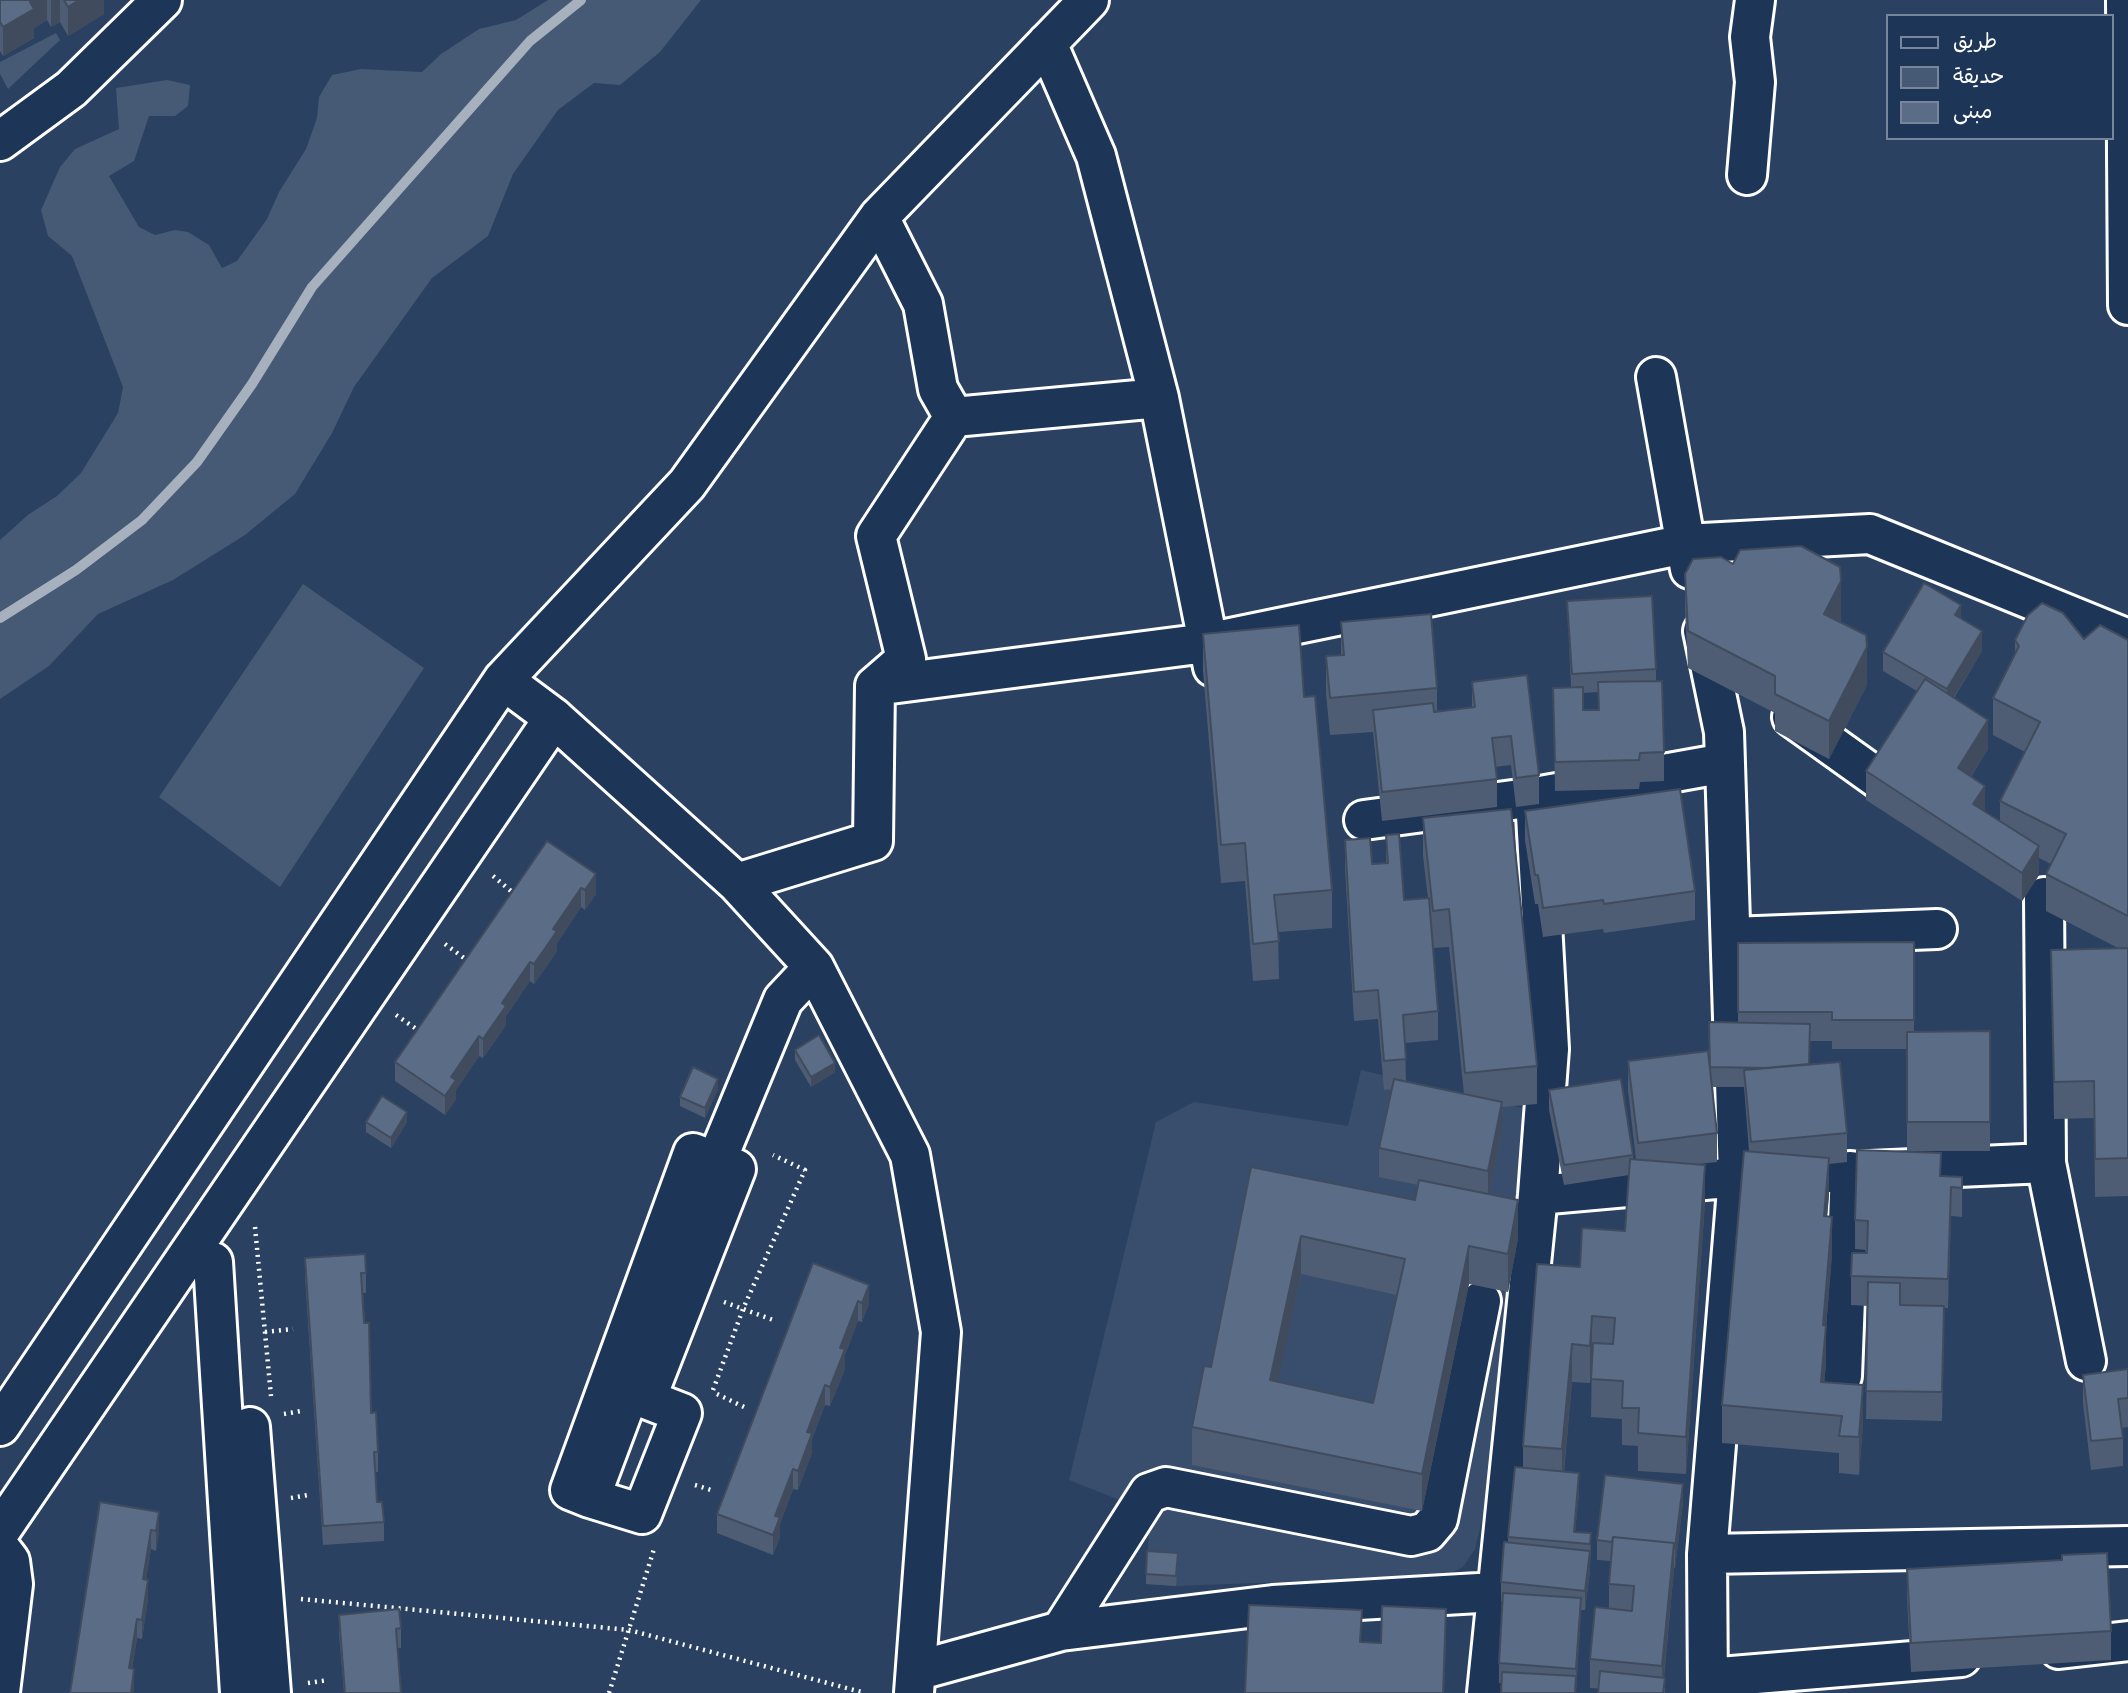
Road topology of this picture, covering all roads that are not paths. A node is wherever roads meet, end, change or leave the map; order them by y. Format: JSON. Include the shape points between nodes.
{"nodes":[{"id":1,"x":162,"y":0,"type":"edge"},
{"id":2,"x":1089,"y":0,"type":"edge"},
{"id":3,"x":1755,"y":0,"type":"edge"},
{"id":4,"x":2126,"y":0,"type":"edge"},
{"id":5,"x":1047,"y":43,"type":"junction"},
{"id":6,"x":0,"y":141,"type":"edge"},
{"id":7,"x":1747,"y":175,"type":"dead end"},
{"id":8,"x":878,"y":217,"type":"junction"},
{"id":9,"x":2128,"y":305,"type":"edge"},
{"id":10,"x":1656,"y":377,"type":"dead end"},
{"id":11,"x":1159,"y":398,"type":"junction"},
{"id":12,"x":954,"y":417,"type":"junction"},
{"id":13,"x":1685,"y":544,"type":"junction"},
{"id":14,"x":2128,"y":639,"type":"edge"},
{"id":15,"x":1206,"y":643,"type":"junction"},
{"id":16,"x":1708,"y":657,"type":"junction"},
{"id":17,"x":503,"y":680,"type":"junction"},
{"id":18,"x":875,"y":686,"type":"junction"},
{"id":19,"x":1225,"y":706,"type":"edge"},
{"id":20,"x":554,"y":718,"type":"junction"},
{"id":21,"x":1725,"y":764,"type":"junction"},
{"id":22,"x":1535,"y":797,"type":"junction"},
{"id":23,"x":1932,"y":817,"type":"edge"},
{"id":24,"x":1364,"y":820,"type":"dead end"},
{"id":25,"x":2010,"y":873,"type":"edge"},
{"id":26,"x":737,"y":883,"type":"junction"},
{"id":27,"x":1937,"y":929,"type":"dead end"},
{"id":28,"x":1732,"y":937,"type":"junction"},
{"id":29,"x":814,"y":967,"type":"junction"},
{"id":30,"x":716,"y":1162,"type":"junction"},
{"id":31,"x":2046,"y":1163,"type":"junction"},
{"id":32,"x":1850,"y":1171,"type":"junction"},
{"id":33,"x":1738,"y":1177,"type":"junction"},
{"id":34,"x":1538,"y":1195,"type":"junction"},
{"id":35,"x":213,"y":1262,"type":"dead end"},
{"id":36,"x":1481,"y":1301,"type":"dead end"},
{"id":37,"x":217,"y":1316,"type":"junction"},
{"id":38,"x":2086,"y":1361,"type":"dead end"},
{"id":39,"x":1842,"y":1376,"type":"dead end"},
{"id":40,"x":0,"y":1426,"type":"edge"},
{"id":41,"x":0,"y":1531,"type":"edge"},
{"id":42,"x":2128,"y":1546,"type":"edge"},
{"id":43,"x":0,"y":1548,"type":"edge"},
{"id":44,"x":1707,"y":1554,"type":"junction"},
{"id":45,"x":1496,"y":1592,"type":"junction"},
{"id":46,"x":1273,"y":1605,"type":"junction"},
{"id":47,"x":1061,"y":1631,"type":"junction"},
{"id":48,"x":2128,"y":1641,"type":"edge"},
{"id":49,"x":1270,"y":1643,"type":"edge"},
{"id":50,"x":1902,"y":1677,"type":"edge"},
{"id":51,"x":915,"y":1682,"type":"edge"},
{"id":52,"x":1708,"y":1685,"type":"edge"},
{"id":53,"x":284,"y":1689,"type":"edge"},
{"id":54,"x":0,"y":1692,"type":"edge"},
{"id":55,"x":240,"y":1693,"type":"edge"},
{"id":56,"x":1487,"y":1693,"type":"edge"}],
"edges":[{"from":1,"to":6,"type":"street","via":[[71,89]]},
{"from":2,"to":5,"type":"street"},
{"from":3,"to":7,"type":"street","via":[[1750,37],[1755,82]]},
{"from":4,"to":9,"type":"street"},
{"from":5,"to":8,"type":"street"},
{"from":5,"to":11,"type":"street","via":[[1096,156]]},
{"from":8,"to":12,"type":"street","via":[[923,304],[938,389]]},
{"from":8,"to":17,"type":"street","via":[[687,484]]},
{"from":10,"to":13,"type":"street"},
{"from":11,"to":12,"type":"street"},
{"from":11,"to":15,"type":"street"},
{"from":12,"to":18,"type":"street","via":[[876,536],[906,659]]},
{"from":13,"to":14,"type":"street","via":[[1870,534]]},
{"from":13,"to":15,"type":"street"},
{"from":13,"to":16,"type":"street"},
{"from":15,"to":18,"type":"street"},
{"from":15,"to":19,"type":"street"},
{"from":16,"to":21,"type":"street","via":[[1724,732]]},
{"from":16,"to":23,"type":"street"},
{"from":17,"to":20,"type":"street"},
{"from":17,"to":40,"type":"street"},
{"from":18,"to":26,"type":"street","via":[[873,841]]},
{"from":20,"to":26,"type":"street"},
{"from":20,"to":41,"type":"street"},
{"from":21,"to":22,"type":"street"},
{"from":21,"to":28,"type":"street"},
{"from":22,"to":24,"type":"street"},
{"from":22,"to":34,"type":"street","via":[[1549,1049]]},
{"from":25,"to":31,"type":"street","via":[[2060,907]]},
{"from":26,"to":29,"type":"street"},
{"from":27,"to":28,"type":"street"},
{"from":28,"to":33,"type":"street"},
{"from":29,"to":30,"type":"street","via":[[783,1000]]},
{"from":29,"to":51,"type":"street","via":[[910,1155],[941,1332]]},
{"from":30,"to":30,"type":"street","via":[[590,1498],[642,1514],[682,1413],[646,1399],[736,1169]]},
{"from":31,"to":32,"type":"street"},
{"from":31,"to":38,"type":"street"},
{"from":32,"to":33,"type":"street"},
{"from":32,"to":39,"type":"street"},
{"from":33,"to":34,"type":"street"},
{"from":33,"to":44,"type":"street"},
{"from":34,"to":45,"type":"street"},
{"from":35,"to":37,"type":"street"},
{"from":36,"to":47,"type":"street","via":[[1438,1519],[1427,1532],[1411,1536],[1166,1487],[1149,1493]]},
{"from":37,"to":53,"type":"street","via":[[242,1313]]},
{"from":37,"to":55,"type":"street"},
{"from":42,"to":44,"type":"street"},
{"from":43,"to":54,"type":"street","via":[[10,1561],[13,1584]]},
{"from":44,"to":52,"type":"street"},
{"from":45,"to":46,"type":"street"},
{"from":45,"to":56,"type":"street"},
{"from":46,"to":47,"type":"street"},
{"from":46,"to":49,"type":"street"},
{"from":47,"to":51,"type":"street"},
{"from":48,"to":50,"type":"street","via":[[2008,1653]]},
{"from":50,"to":52,"type":"street"}]}
